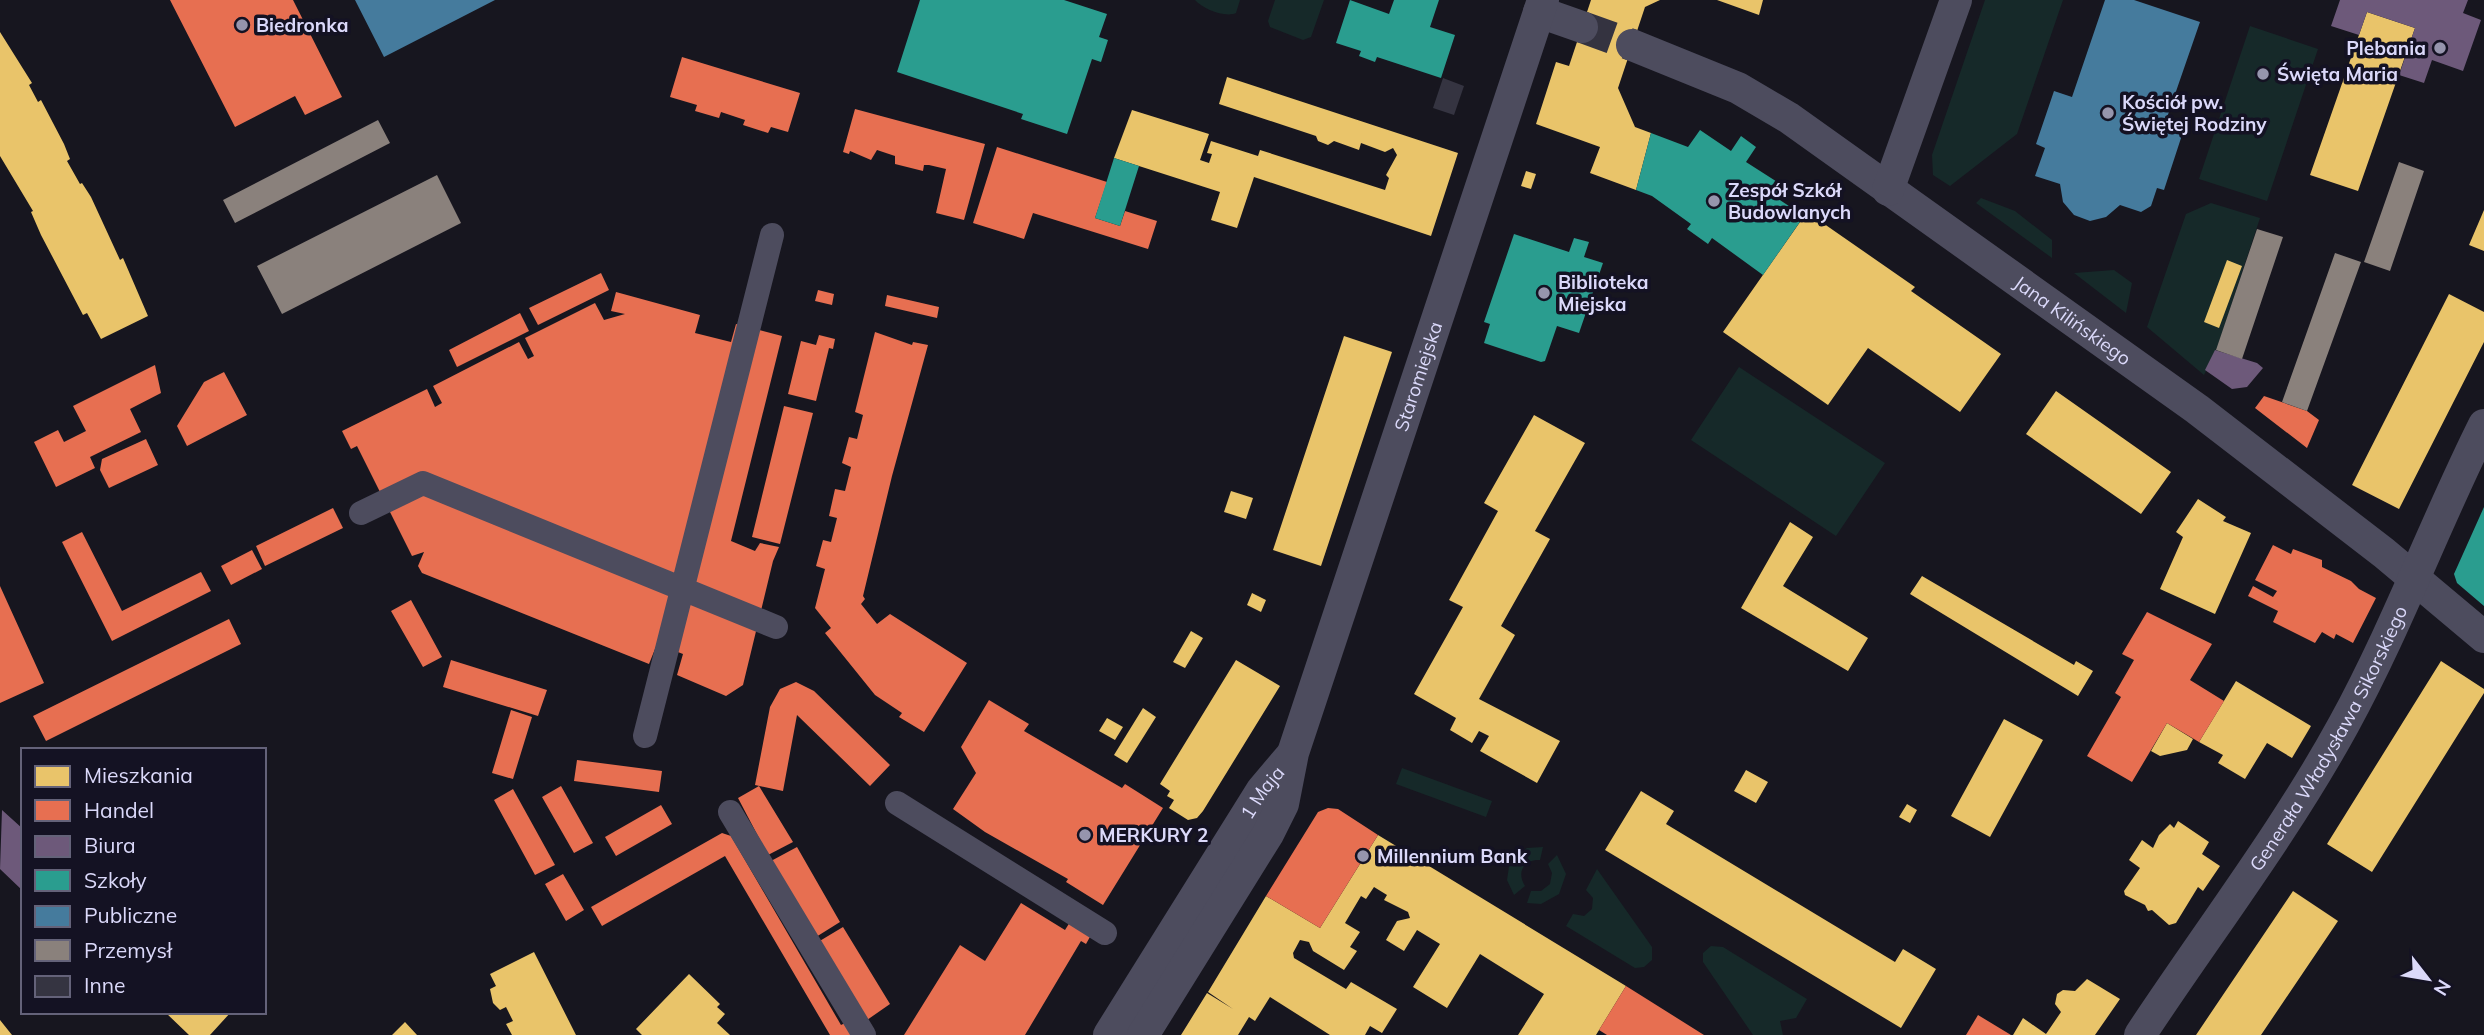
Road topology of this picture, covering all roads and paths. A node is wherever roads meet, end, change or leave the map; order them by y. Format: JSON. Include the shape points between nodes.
{"nodes":[{"id":1,"x":1956,"y":0,"type":"edge"},
{"id":2,"x":1541,"y":6,"type":"edge"},
{"id":3,"x":1582,"y":27,"type":"tunnel mouth"},
{"id":4,"x":1632,"y":46,"type":"tunnel mouth"},
{"id":5,"x":1888,"y":190,"type":"junction"},
{"id":6,"x":772,"y":235,"type":"dead end"},
{"id":7,"x":2484,"y":425,"type":"edge"},
{"id":8,"x":361,"y":513,"type":"dead end"},
{"id":9,"x":2415,"y":580,"type":"junction"},
{"id":10,"x":682,"y":589,"type":"junction"},
{"id":11,"x":776,"y":626,"type":"dead end"},
{"id":12,"x":2484,"y":637,"type":"edge"},
{"id":13,"x":645,"y":736,"type":"dead end"},
{"id":14,"x":1293,"y":753,"type":"junction"},
{"id":15,"x":897,"y":803,"type":"dead end"},
{"id":16,"x":730,"y":812,"type":"dead end"},
{"id":17,"x":1105,"y":933,"type":"dead end"},
{"id":18,"x":864,"y":1035,"type":"edge"},
{"id":19,"x":1109,"y":1035,"type":"edge"},
{"id":20,"x":1143,"y":1035,"type":"edge"},
{"id":21,"x":2140,"y":1035,"type":"edge"}],
"edges":[{"from":1,"to":5,"type":"street"},
{"from":2,"to":3,"type":"street"},
{"from":2,"to":14,"type":"street","name":"Staromiejska"},
{"from":4,"to":5,"type":"street","name":"Jana Kilińskiego","via":[[1738,88],[1789,118]]},
{"from":5,"to":9,"type":"street","name":"Jana Kilińskiego","via":[[2186,401]]},
{"from":6,"to":10,"type":"street"},
{"from":7,"to":9,"type":"street","name":"Generała Władysława Sikorskiego"},
{"from":8,"to":10,"type":"street","via":[[423,483]]},
{"from":9,"to":12,"type":"street","name":"Jana Kilińskiego"},
{"from":9,"to":21,"type":"street","name":"Generała Władysława Sikorskiego","via":[[2319,768]]},
{"from":10,"to":11,"type":"street"},
{"from":10,"to":13,"type":"street"},
{"from":14,"to":19,"type":"street","name":"1 Maja","via":[[1262,790]]},
{"from":14,"to":20,"type":"street","name":"1 Maja","via":[[1283,804],[1268,834]]},
{"from":15,"to":17,"type":"street"},
{"from":16,"to":18,"type":"street"}]}
